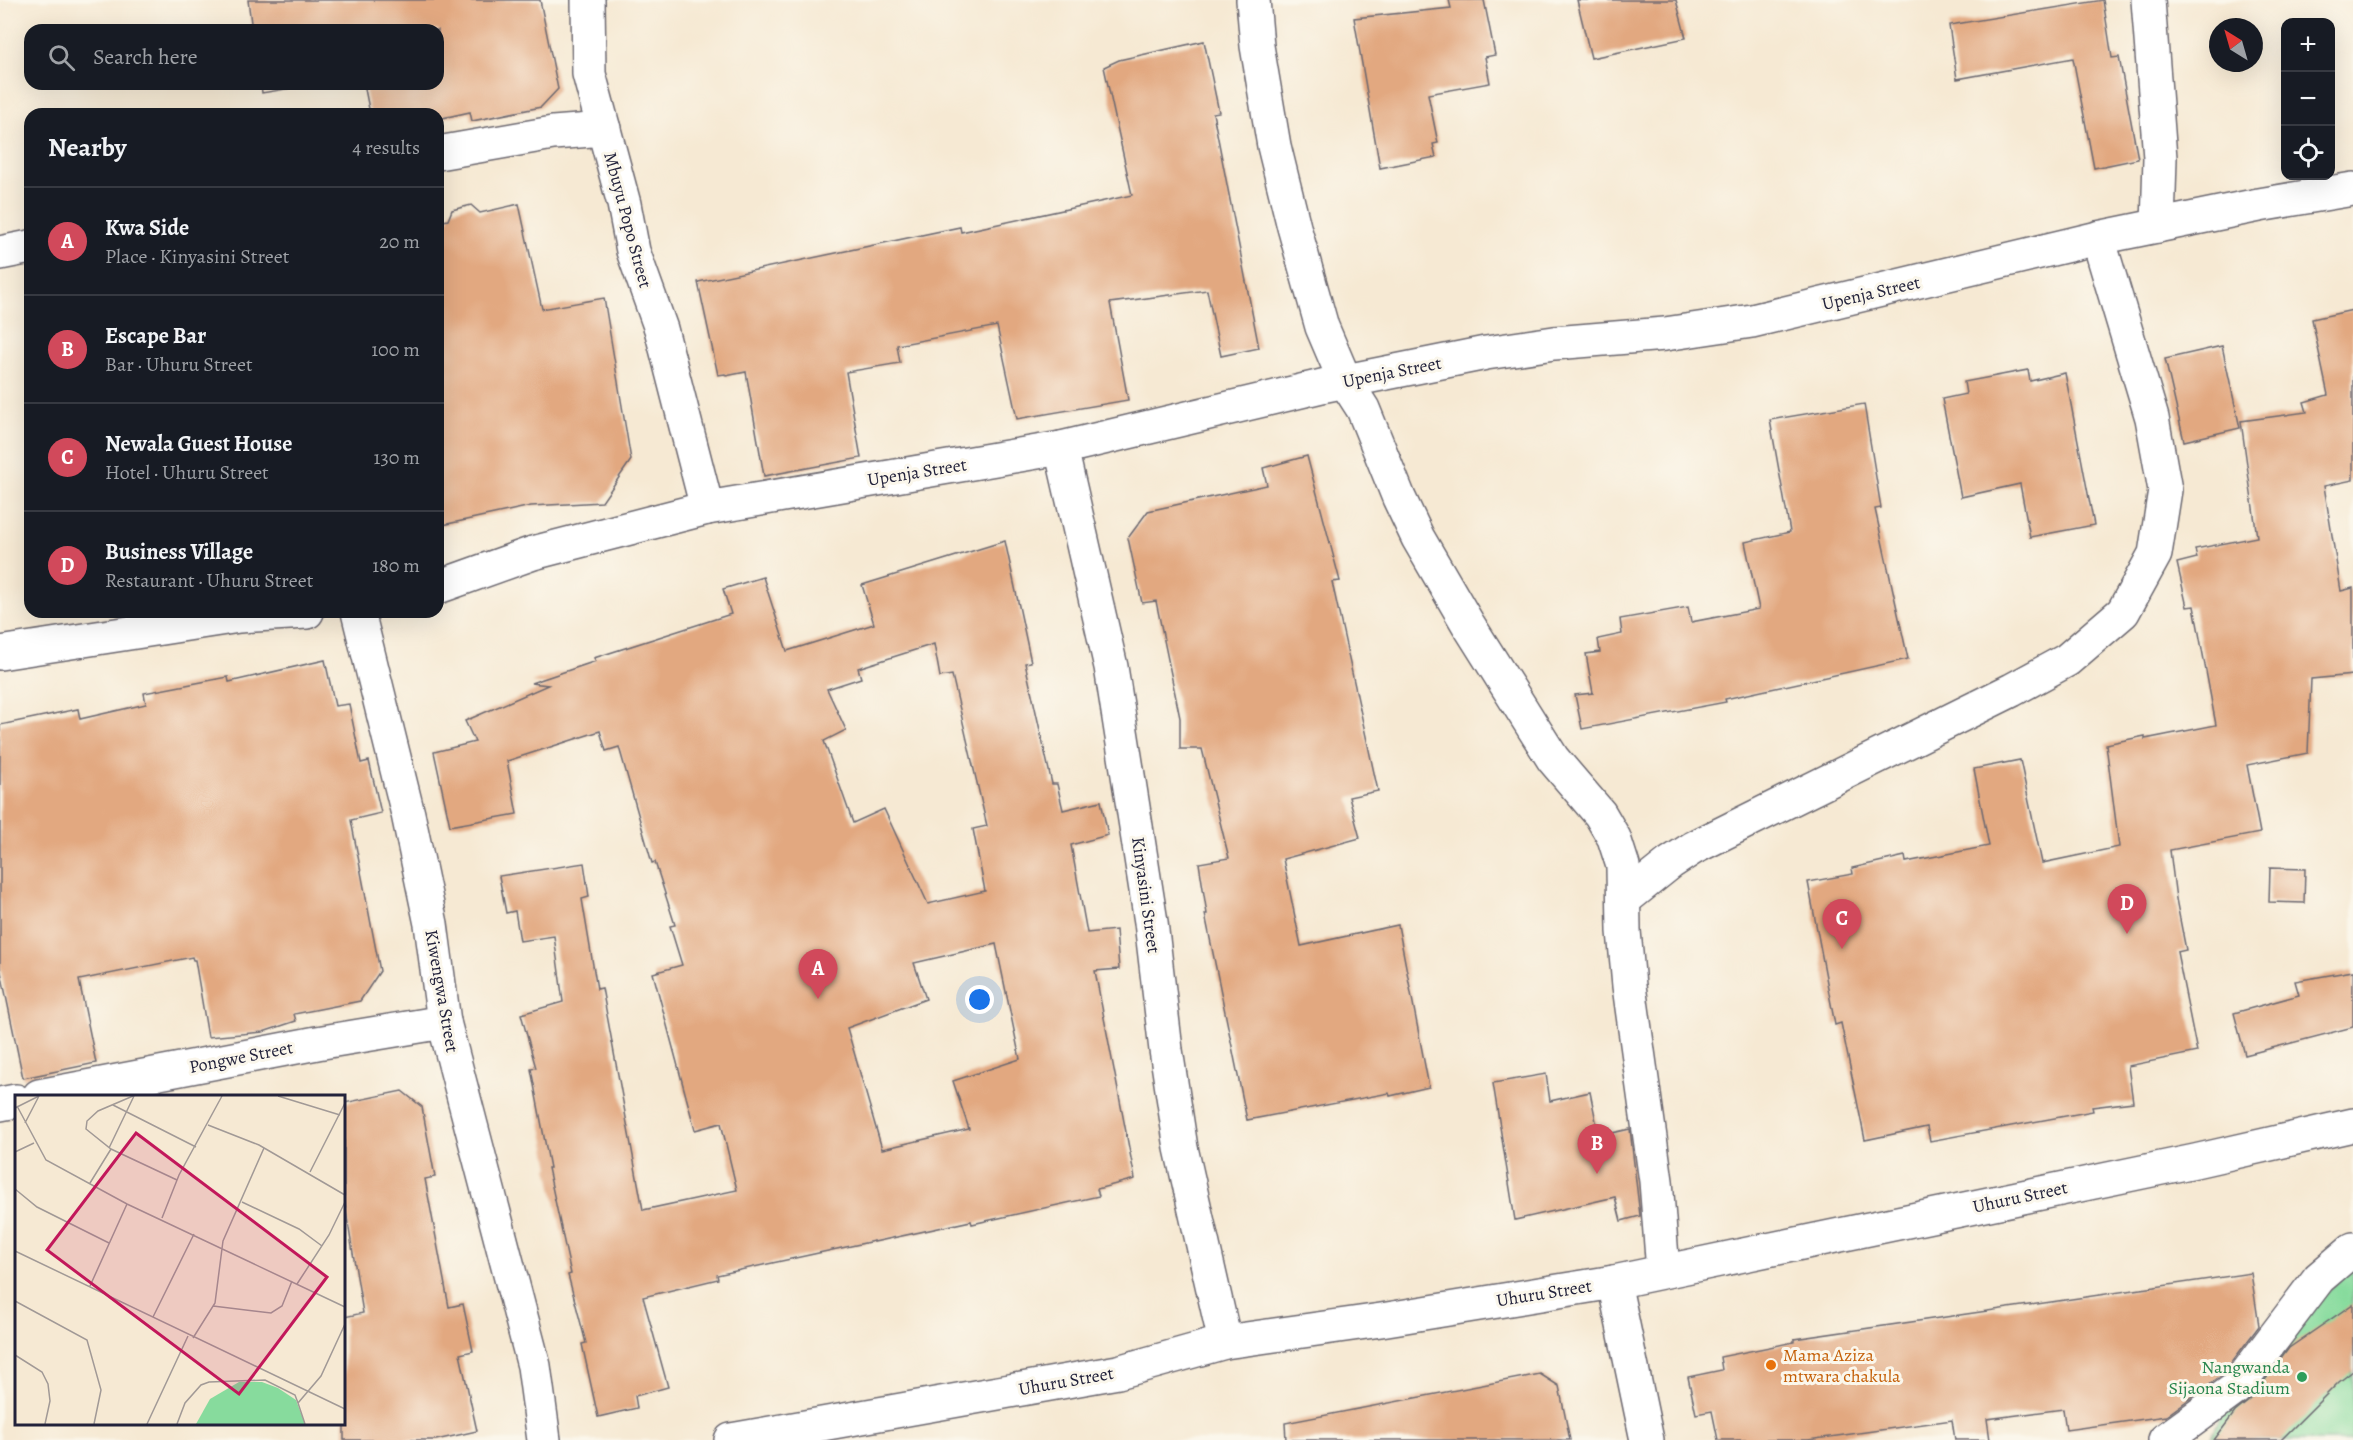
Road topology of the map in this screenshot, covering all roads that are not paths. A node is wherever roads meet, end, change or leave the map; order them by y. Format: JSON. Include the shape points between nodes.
{"nodes":[{"id":1,"x":588,"y":0,"type":"edge"},
{"id":2,"x":1253,"y":0,"type":"edge"},
{"id":3,"x":2148,"y":0,"type":"edge"},
{"id":4,"x":604,"y":129,"type":"junction"},
{"id":5,"x":444,"y":152,"type":"edge"},
{"id":6,"x":2353,"y":189,"type":"edge"},
{"id":7,"x":2158,"y":226,"type":"junction"},
{"id":8,"x":2098,"y":238,"type":"junction"},
{"id":9,"x":24,"y":248,"type":"edge"},
{"id":10,"x":0,"y":253,"type":"edge"},
{"id":11,"x":1345,"y":381,"type":"junction"},
{"id":12,"x":1060,"y":448,"type":"junction"},
{"id":13,"x":707,"y":508,"type":"junction"},
{"id":14,"x":444,"y":585,"type":"edge"},
{"id":15,"x":226,"y":618,"type":"edge"},
{"id":16,"x":359,"y":618,"type":"edge"},
{"id":17,"x":0,"y":653,"type":"edge"},
{"id":18,"x":1625,"y":899,"type":"junction"},
{"id":19,"x":444,"y":1022,"type":"junction"},
{"id":20,"x":44,"y":1095,"type":"edge"},
{"id":21,"x":15,"y":1101,"type":"edge"},
{"id":22,"x":0,"y":1104,"type":"edge"},
{"id":23,"x":2353,"y":1125,"type":"edge"},
{"id":24,"x":2353,"y":1249,"type":"edge"},
{"id":25,"x":1663,"y":1271,"type":"junction"},
{"id":26,"x":1614,"y":1282,"type":"junction"},
{"id":27,"x":1225,"y":1342,"type":"junction"},
{"id":28,"x":544,"y":1440,"type":"edge"},
{"id":29,"x":731,"y":1440,"type":"edge"},
{"id":30,"x":1647,"y":1440,"type":"edge"},
{"id":31,"x":2165,"y":1440,"type":"edge"}],
"edges":[{"from":1,"to":4,"type":"street","name":"Mbuyu Popo Street","via":[[589,74]]},
{"from":2,"to":11,"type":"street","via":[[1274,146],[1293,227],[1322,327]]},
{"from":3,"to":7,"type":"street","via":[[2159,141]]},
{"from":4,"to":5,"type":"street","via":[[553,133]]},
{"from":4,"to":13,"type":"street","name":"Mbuyu Popo Street","via":[[633,251],[661,329]]},
{"from":6,"to":7,"type":"street","name":"Upenja Street"},
{"from":7,"to":8,"type":"street","name":"Upenja Street"},
{"from":8,"to":11,"type":"street","name":"Upenja Street","via":[[1752,321],[1486,353]]},
{"from":8,"to":18,"type":"street","via":[[2152,418],[2165,490],[2155,554],[2123,612],[2067,660],[1693,848]]},
{"from":9,"to":10,"type":"street"},
{"from":11,"to":12,"type":"street","name":"Upenja Street"},
{"from":11,"to":18,"type":"street","via":[[1363,410],[1399,498],[1436,569],[1553,759],[1587,798],[1614,838],[1623,866]]},
{"from":12,"to":13,"type":"street","name":"Upenja Street"},
{"from":12,"to":27,"type":"street","name":"Kinyasini Street","via":[[1111,667],[1152,922],[1181,1148]]},
{"from":13,"to":14,"type":"street","name":"Upenja Street","via":[[532,553]]},
{"from":15,"to":17,"type":"street"},
{"from":16,"to":19,"type":"street","name":"Kiwengwa Street","via":[[408,814],[431,924]]},
{"from":18,"to":25,"type":"street","via":[[1629,986],[1656,1181]]},
{"from":19,"to":20,"type":"street","name":"Pongwe Street"},
{"from":19,"to":28,"type":"street","name":"Kiwengwa Street","via":[[534,1366]]},
{"from":21,"to":22,"type":"street"},
{"from":23,"to":25,"type":"street","name":"Uhuru Street"},
{"from":24,"to":31,"type":"street","via":[[2319,1278],[2235,1389]]},
{"from":25,"to":26,"type":"street","name":"Uhuru Street"},
{"from":26,"to":27,"type":"street","name":"Uhuru Street"},
{"from":26,"to":30,"type":"street"},
{"from":27,"to":29,"type":"street","name":"Uhuru Street","via":[[1118,1372]]}]}
